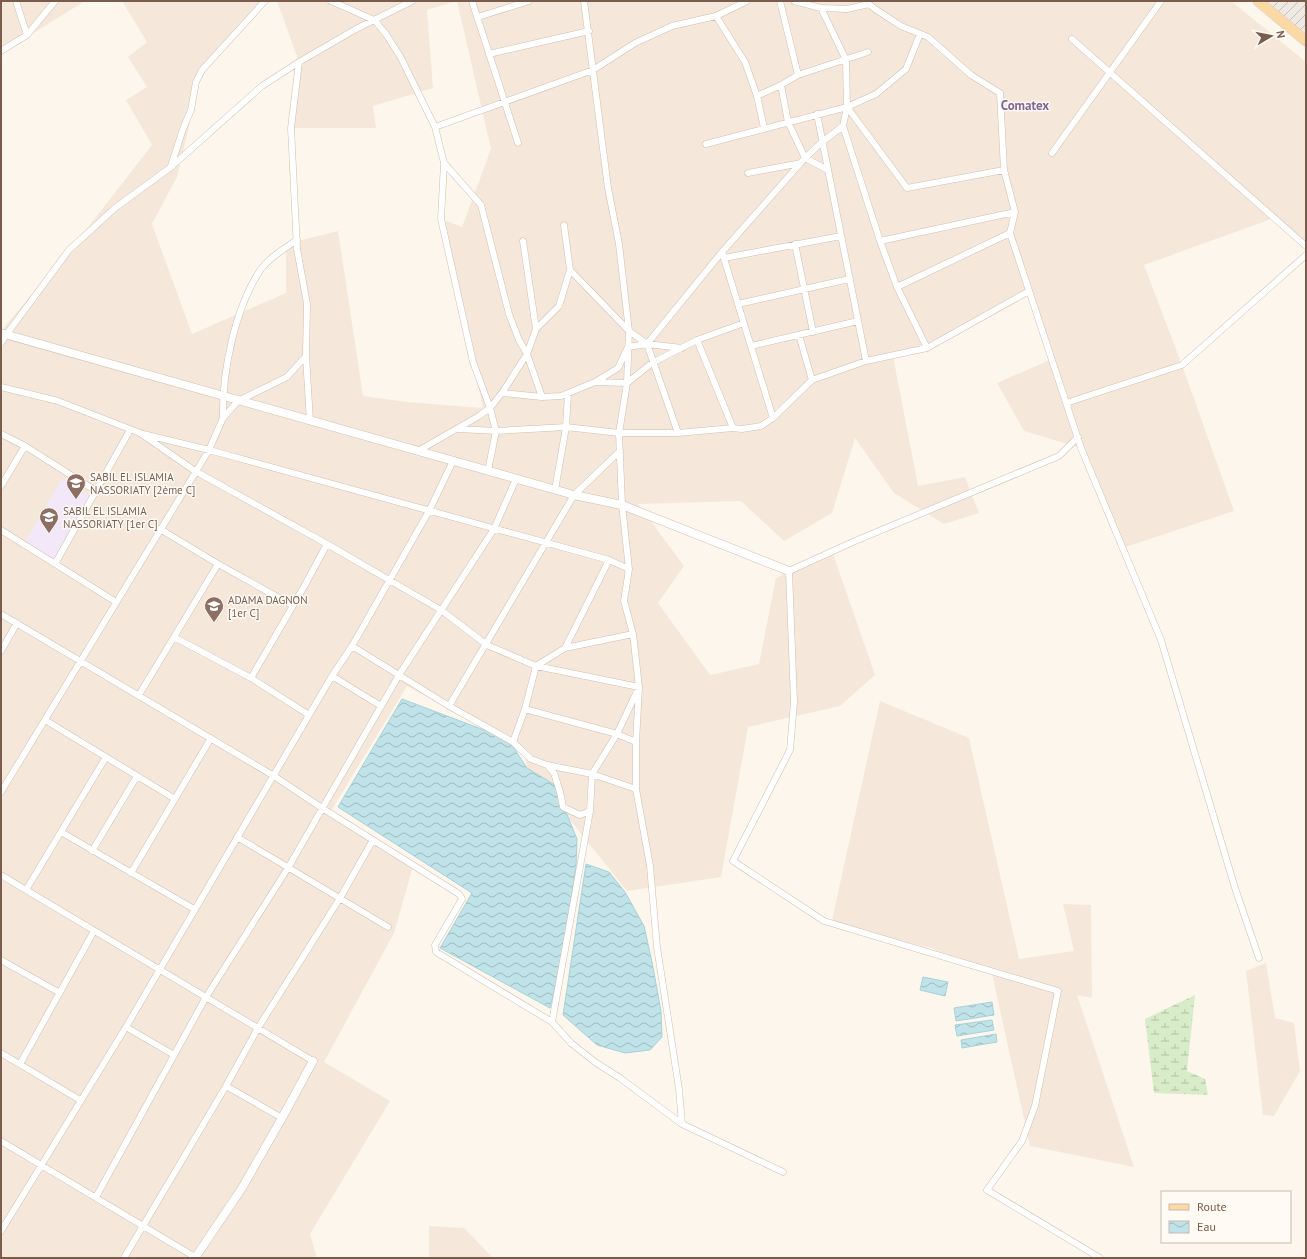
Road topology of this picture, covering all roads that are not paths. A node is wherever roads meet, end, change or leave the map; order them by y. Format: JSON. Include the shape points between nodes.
{"nodes":[{"id":1,"x":16,"y":1,"type":"edge"},
{"id":2,"x":55,"y":1,"type":"edge"},
{"id":3,"x":265,"y":1,"type":"edge"},
{"id":4,"x":331,"y":1,"type":"edge"},
{"id":5,"x":412,"y":1,"type":"edge"},
{"id":6,"x":472,"y":1,"type":"edge"},
{"id":7,"x":530,"y":1,"type":"edge"},
{"id":8,"x":584,"y":1,"type":"edge"},
{"id":9,"x":747,"y":1,"type":"edge"},
{"id":10,"x":780,"y":1,"type":"edge"},
{"id":11,"x":794,"y":1,"type":"edge"},
{"id":12,"x":1161,"y":1,"type":"edge"},
{"id":13,"x":1258,"y":1,"type":"edge"},
{"id":14,"x":869,"y":2,"type":"edge"},
{"id":15,"x":821,"y":8,"type":"junction"},
{"id":16,"x":716,"y":16,"type":"junction"},
{"id":17,"x":478,"y":17,"type":"junction"},
{"id":18,"x":374,"y":20,"type":"junction"},
{"id":19,"x":589,"y":31,"type":"junction"},
{"id":20,"x":920,"y":34,"type":"junction"},
{"id":21,"x":27,"y":35,"type":"junction"},
{"id":22,"x":1072,"y":39,"type":"dead end"},
{"id":23,"x":1306,"y":41,"type":"edge"},
{"id":24,"x":1,"y":51,"type":"edge"},
{"id":25,"x":868,"y":52,"type":"dead end"},
{"id":26,"x":490,"y":54,"type":"junction"},
{"id":27,"x":846,"y":60,"type":"junction"},
{"id":28,"x":299,"y":62,"type":"junction"},
{"id":29,"x":594,"y":70,"type":"junction"},
{"id":30,"x":1110,"y":73,"type":"junction"},
{"id":31,"x":798,"y":75,"type":"junction"},
{"id":32,"x":781,"y":85,"type":"junction"},
{"id":33,"x":757,"y":96,"type":"junction"},
{"id":34,"x":506,"y":102,"type":"junction"},
{"id":35,"x":847,"y":107,"type":"junction"},
{"id":36,"x":817,"y":114,"type":"junction"},
{"id":37,"x":788,"y":122,"type":"junction"},
{"id":38,"x":843,"y":126,"type":"junction"},
{"id":39,"x":434,"y":127,"type":"junction"},
{"id":40,"x":764,"y":128,"type":"junction"},
{"id":41,"x":822,"y":142,"type":"junction"},
{"id":42,"x":518,"y":143,"type":"dead end"},
{"id":43,"x":706,"y":144,"type":"dead end"},
{"id":44,"x":1052,"y":153,"type":"dead end"},
{"id":45,"x":803,"y":161,"type":"junction"},
{"id":46,"x":444,"y":163,"type":"junction"},
{"id":47,"x":171,"y":167,"type":"junction"},
{"id":48,"x":828,"y":170,"type":"junction"},
{"id":49,"x":1004,"y":170,"type":"junction"},
{"id":50,"x":748,"y":173,"type":"dead end"},
{"id":51,"x":1014,"y":212,"type":"junction"},
{"id":52,"x":564,"y":225,"type":"dead end"},
{"id":53,"x":1010,"y":233,"type":"junction"},
{"id":54,"x":841,"y":236,"type":"junction"},
{"id":55,"x":297,"y":240,"type":"junction"},
{"id":56,"x":523,"y":241,"type":"dead end"},
{"id":57,"x":880,"y":242,"type":"junction"},
{"id":58,"x":795,"y":244,"type":"junction"},
{"id":59,"x":1306,"y":246,"type":"edge"},
{"id":60,"x":1306,"y":254,"type":"edge"},
{"id":61,"x":723,"y":255,"type":"junction"},
{"id":62,"x":570,"y":270,"type":"junction"},
{"id":63,"x":849,"y":279,"type":"junction"},
{"id":64,"x":897,"y":287,"type":"junction"},
{"id":65,"x":804,"y":289,"type":"junction"},
{"id":66,"x":1030,"y":290,"type":"junction"},
{"id":67,"x":738,"y":304,"type":"junction"},
{"id":68,"x":858,"y":321,"type":"junction"},
{"id":69,"x":744,"y":323,"type":"junction"},
{"id":70,"x":536,"y":329,"type":"junction"},
{"id":71,"x":629,"y":331,"type":"junction"},
{"id":72,"x":813,"y":332,"type":"junction"},
{"id":73,"x":3,"y":334,"type":"edge"},
{"id":74,"x":799,"y":335,"type":"junction"},
{"id":75,"x":697,"y":340,"type":"junction"},
{"id":76,"x":1,"y":343,"type":"edge"},
{"id":77,"x":647,"y":344,"type":"junction"},
{"id":78,"x":751,"y":346,"type":"junction"},
{"id":79,"x":628,"y":347,"type":"junction"},
{"id":80,"x":683,"y":348,"type":"junction"},
{"id":81,"x":927,"y":348,"type":"junction"},
{"id":82,"x":527,"y":354,"type":"junction"},
{"id":83,"x":306,"y":356,"type":"junction"},
{"id":84,"x":866,"y":361,"type":"junction"},
{"id":85,"x":652,"y":363,"type":"junction"},
{"id":86,"x":812,"y":380,"type":"junction"},
{"id":87,"x":595,"y":382,"type":"junction"},
{"id":88,"x":627,"y":383,"type":"junction"},
{"id":89,"x":1,"y":387,"type":"edge"},
{"id":90,"x":502,"y":393,"type":"junction"},
{"id":91,"x":568,"y":394,"type":"junction"},
{"id":92,"x":222,"y":395,"type":"junction"},
{"id":93,"x":542,"y":397,"type":"junction"},
{"id":94,"x":238,"y":401,"type":"junction"},
{"id":95,"x":1066,"y":403,"type":"junction"},
{"id":96,"x":490,"y":408,"type":"junction"},
{"id":97,"x":223,"y":418,"type":"junction"},
{"id":98,"x":773,"y":418,"type":"junction"},
{"id":99,"x":310,"y":421,"type":"junction"},
{"id":100,"x":566,"y":427,"type":"junction"},
{"id":101,"x":733,"y":428,"type":"junction"},
{"id":102,"x":459,"y":429,"type":"junction"},
{"id":103,"x":130,"y":430,"type":"junction"},
{"id":104,"x":496,"y":432,"type":"junction"},
{"id":105,"x":140,"y":433,"type":"junction"},
{"id":106,"x":619,"y":433,"type":"junction"},
{"id":107,"x":678,"y":433,"type":"junction"},
{"id":108,"x":1,"y":434,"type":"edge"},
{"id":109,"x":1078,"y":436,"type":"junction"},
{"id":110,"x":25,"y":446,"type":"junction"},
{"id":111,"x":209,"y":450,"type":"junction"},
{"id":112,"x":418,"y":451,"type":"junction"},
{"id":113,"x":620,"y":451,"type":"junction"},
{"id":114,"x":453,"y":461,"type":"junction"},
{"id":115,"x":195,"y":471,"type":"junction"},
{"id":116,"x":488,"y":471,"type":"junction"},
{"id":117,"x":516,"y":479,"type":"junction"},
{"id":118,"x":1,"y":486,"type":"edge"},
{"id":119,"x":555,"y":490,"type":"junction"},
{"id":120,"x":96,"y":491,"type":"junction"},
{"id":121,"x":574,"y":495,"type":"junction"},
{"id":122,"x":622,"y":505,"type":"junction"},
{"id":123,"x":429,"y":511,"type":"junction"},
{"id":124,"x":160,"y":529,"type":"junction"},
{"id":125,"x":494,"y":529,"type":"junction"},
{"id":126,"x":1,"y":530,"type":"edge"},
{"id":127,"x":547,"y":543,"type":"junction"},
{"id":128,"x":327,"y":544,"type":"junction"},
{"id":129,"x":609,"y":560,"type":"junction"},
{"id":130,"x":55,"y":564,"type":"junction"},
{"id":131,"x":218,"y":564,"type":"junction"},
{"id":132,"x":629,"y":569,"type":"junction"},
{"id":133,"x":789,"y":571,"type":"junction"},
{"id":134,"x":389,"y":580,"type":"junction"},
{"id":135,"x":116,"y":602,"type":"junction"},
{"id":136,"x":292,"y":605,"type":"junction"},
{"id":137,"x":441,"y":610,"type":"junction"},
{"id":138,"x":1,"y":614,"type":"edge"},
{"id":139,"x":17,"y":623,"type":"junction"},
{"id":140,"x":633,"y":634,"type":"junction"},
{"id":141,"x":174,"y":637,"type":"junction"},
{"id":142,"x":487,"y":645,"type":"junction"},
{"id":143,"x":352,"y":646,"type":"junction"},
{"id":144,"x":564,"y":648,"type":"junction"},
{"id":145,"x":1,"y":651,"type":"edge"},
{"id":146,"x":80,"y":660,"type":"junction"},
{"id":147,"x":536,"y":666,"type":"junction"},
{"id":148,"x":399,"y":675,"type":"junction"},
{"id":149,"x":332,"y":676,"type":"junction"},
{"id":150,"x":251,"y":678,"type":"junction"},
{"id":151,"x":639,"y":687,"type":"junction"},
{"id":152,"x":139,"y":695,"type":"junction"},
{"id":153,"x":381,"y":706,"type":"junction"},
{"id":154,"x":450,"y":706,"type":"junction"},
{"id":155,"x":525,"y":708,"type":"junction"},
{"id":156,"x":309,"y":715,"type":"junction"},
{"id":157,"x":45,"y":720,"type":"junction"},
{"id":158,"x":617,"y":734,"type":"junction"},
{"id":159,"x":211,"y":738,"type":"junction"},
{"id":160,"x":513,"y":742,"type":"junction"},
{"id":161,"x":636,"y":742,"type":"junction"},
{"id":162,"x":106,"y":757,"type":"junction"},
{"id":163,"x":546,"y":765,"type":"junction"},
{"id":164,"x":592,"y":774,"type":"junction"},
{"id":165,"x":137,"y":776,"type":"junction"},
{"id":166,"x":274,"y":776,"type":"junction"},
{"id":167,"x":636,"y":789,"type":"junction"},
{"id":168,"x":1,"y":791,"type":"edge"},
{"id":169,"x":175,"y":799,"type":"junction"},
{"id":170,"x":322,"y":808,"type":"junction"},
{"id":171,"x":590,"y":811,"type":"junction"},
{"id":172,"x":62,"y":832,"type":"junction"},
{"id":173,"x":237,"y":837,"type":"junction"},
{"id":174,"x":373,"y":840,"type":"junction"},
{"id":175,"x":92,"y":851,"type":"junction"},
{"id":176,"x":288,"y":868,"type":"junction"},
{"id":177,"x":132,"y":873,"type":"junction"},
{"id":178,"x":1,"y":875,"type":"edge"},
{"id":179,"x":26,"y":890,"type":"junction"},
{"id":180,"x":340,"y":898,"type":"junction"},
{"id":181,"x":194,"y":909,"type":"junction"},
{"id":182,"x":388,"y":927,"type":"dead end"},
{"id":183,"x":94,"y":931,"type":"junction"},
{"id":184,"x":1259,"y":958,"type":"dead end"},
{"id":185,"x":1,"y":960,"type":"edge"},
{"id":186,"x":159,"y":969,"type":"junction"},
{"id":187,"x":60,"y":993,"type":"junction"},
{"id":188,"x":206,"y":997,"type":"junction"},
{"id":189,"x":552,"y":1022,"type":"junction"},
{"id":190,"x":126,"y":1027,"type":"junction"},
{"id":191,"x":258,"y":1028,"type":"junction"},
{"id":192,"x":1,"y":1053,"type":"edge"},
{"id":193,"x":174,"y":1055,"type":"junction"},
{"id":194,"x":313,"y":1061,"type":"joint"},
{"id":195,"x":20,"y":1064,"type":"junction"},
{"id":196,"x":226,"y":1086,"type":"junction"},
{"id":197,"x":80,"y":1100,"type":"junction"},
{"id":198,"x":282,"y":1118,"type":"junction"},
{"id":199,"x":682,"y":1124,"type":"junction"},
{"id":200,"x":1,"y":1141,"type":"edge"},
{"id":201,"x":41,"y":1164,"type":"junction"},
{"id":202,"x":783,"y":1172,"type":"dead end"},
{"id":203,"x":96,"y":1197,"type":"junction"},
{"id":204,"x":143,"y":1225,"type":"junction"},
{"id":205,"x":1,"y":1231,"type":"edge"},
{"id":206,"x":195,"y":1257,"type":"edge"},
{"id":207,"x":124,"y":1258,"type":"edge"},
{"id":208,"x":1100,"y":1258,"type":"edge"}],
"edges":[{"from":1,"to":21,"type":"street"},
{"from":2,"to":21,"type":"street"},
{"from":3,"to":47,"type":"street","via":[[202,70],[196,82],[191,110]]},
{"from":4,"to":18,"type":"street"},
{"from":5,"to":18,"type":"street"},
{"from":6,"to":17,"type":"street"},
{"from":7,"to":17,"type":"street"},
{"from":8,"to":19,"type":"street"},
{"from":9,"to":16,"type":"street"},
{"from":10,"to":31,"type":"street"},
{"from":11,"to":15,"type":"street"},
{"from":12,"to":30,"type":"street"},
{"from":13,"to":23,"type":"main road"},
{"from":14,"to":15,"type":"street","via":[[846,9]]},
{"from":14,"to":20,"type":"street","via":[[901,26]]},
{"from":15,"to":27,"type":"street"},
{"from":16,"to":29,"type":"street","via":[[672,26],[635,43]]},
{"from":16,"to":33,"type":"street","via":[[745,62]]},
{"from":17,"to":26,"type":"street"},
{"from":18,"to":28,"type":"street"},
{"from":18,"to":39,"type":"street","via":[[401,58]]},
{"from":19,"to":26,"type":"street"},
{"from":19,"to":29,"type":"street"},
{"from":20,"to":35,"type":"street","via":[[906,69],[876,94]]},
{"from":20,"to":49,"type":"street","via":[[971,75],[1000,93]]},
{"from":21,"to":24,"type":"street"},
{"from":22,"to":30,"type":"street"},
{"from":25,"to":27,"type":"street"},
{"from":26,"to":34,"type":"street"},
{"from":27,"to":31,"type":"street"},
{"from":27,"to":35,"type":"street"},
{"from":28,"to":47,"type":"street","via":[[262,86]]},
{"from":28,"to":55,"type":"street","via":[[291,128]]},
{"from":29,"to":34,"type":"street"},
{"from":29,"to":71,"type":"street"},
{"from":30,"to":44,"type":"street"},
{"from":30,"to":59,"type":"street"},
{"from":31,"to":32,"type":"street"},
{"from":32,"to":33,"type":"street"},
{"from":32,"to":37,"type":"street"},
{"from":33,"to":40,"type":"street"},
{"from":34,"to":39,"type":"street"},
{"from":34,"to":42,"type":"street"},
{"from":35,"to":36,"type":"street"},
{"from":35,"to":38,"type":"street"},
{"from":35,"to":49,"type":"street","via":[[907,188]]},
{"from":36,"to":37,"type":"street"},
{"from":36,"to":41,"type":"street"},
{"from":37,"to":40,"type":"street"},
{"from":37,"to":45,"type":"street"},
{"from":38,"to":41,"type":"street"},
{"from":38,"to":57,"type":"street"},
{"from":39,"to":46,"type":"street"},
{"from":40,"to":43,"type":"street"},
{"from":41,"to":45,"type":"street"},
{"from":41,"to":48,"type":"street"},
{"from":45,"to":48,"type":"street"},
{"from":45,"to":50,"type":"street"},
{"from":45,"to":61,"type":"street"},
{"from":46,"to":82,"type":"street","via":[[480,205],[509,314]]},
{"from":46,"to":96,"type":"street","via":[[441,219],[473,362]]},
{"from":47,"to":73,"type":"street","via":[[115,208],[69,250]]},
{"from":48,"to":54,"type":"street"},
{"from":49,"to":51,"type":"street"},
{"from":51,"to":53,"type":"street"},
{"from":51,"to":57,"type":"street"},
{"from":52,"to":62,"type":"street"},
{"from":53,"to":64,"type":"street"},
{"from":53,"to":66,"type":"street"},
{"from":54,"to":58,"type":"street"},
{"from":54,"to":63,"type":"street"},
{"from":55,"to":83,"type":"street","via":[[307,304]]},
{"from":55,"to":92,"type":"street","via":[[280,251],[262,268],[249,290],[233,335]]},
{"from":56,"to":70,"type":"street"},
{"from":57,"to":64,"type":"street"},
{"from":58,"to":61,"type":"street"},
{"from":58,"to":65,"type":"street"},
{"from":60,"to":95,"type":"street","via":[[1182,365]]},
{"from":61,"to":67,"type":"street"},
{"from":61,"to":77,"type":"street"},
{"from":62,"to":70,"type":"street","via":[[559,306]]},
{"from":62,"to":71,"type":"street"},
{"from":63,"to":65,"type":"street"},
{"from":63,"to":68,"type":"street"},
{"from":64,"to":81,"type":"street"},
{"from":65,"to":67,"type":"street"},
{"from":65,"to":72,"type":"street"},
{"from":66,"to":81,"type":"street"},
{"from":66,"to":95,"type":"street"},
{"from":67,"to":69,"type":"street"},
{"from":68,"to":72,"type":"street"},
{"from":68,"to":84,"type":"street"},
{"from":69,"to":75,"type":"street"},
{"from":69,"to":78,"type":"street"},
{"from":70,"to":82,"type":"street"},
{"from":71,"to":77,"type":"street"},
{"from":71,"to":79,"type":"street"},
{"from":72,"to":74,"type":"street"},
{"from":73,"to":76,"type":"street"},
{"from":73,"to":92,"type":"street"},
{"from":74,"to":78,"type":"street"},
{"from":74,"to":86,"type":"street"},
{"from":75,"to":80,"type":"street"},
{"from":75,"to":101,"type":"street"},
{"from":77,"to":79,"type":"street"},
{"from":77,"to":80,"type":"street"},
{"from":77,"to":85,"type":"street"},
{"from":78,"to":98,"type":"street"},
{"from":79,"to":87,"type":"street","via":[[618,368]]},
{"from":79,"to":88,"type":"street"},
{"from":80,"to":85,"type":"street"},
{"from":81,"to":84,"type":"street"},
{"from":82,"to":90,"type":"street"},
{"from":82,"to":93,"type":"street"},
{"from":83,"to":94,"type":"street","via":[[287,377]]},
{"from":83,"to":99,"type":"street"},
{"from":84,"to":86,"type":"street"},
{"from":85,"to":88,"type":"street"},
{"from":85,"to":107,"type":"street"},
{"from":86,"to":98,"type":"street"},
{"from":87,"to":88,"type":"street"},
{"from":87,"to":91,"type":"street"},
{"from":88,"to":106,"type":"street"},
{"from":89,"to":103,"type":"street","via":[[58,402]]},
{"from":90,"to":93,"type":"street"},
{"from":90,"to":96,"type":"street"},
{"from":91,"to":93,"type":"street"},
{"from":91,"to":100,"type":"street"},
{"from":92,"to":94,"type":"street"},
{"from":92,"to":97,"type":"street"},
{"from":94,"to":97,"type":"street"},
{"from":94,"to":99,"type":"street"},
{"from":95,"to":109,"type":"street"},
{"from":96,"to":102,"type":"street"},
{"from":96,"to":104,"type":"street"},
{"from":97,"to":111,"type":"street"},
{"from":98,"to":101,"type":"street","via":[[761,426]]},
{"from":99,"to":112,"type":"street"},
{"from":100,"to":104,"type":"street"},
{"from":100,"to":106,"type":"street"},
{"from":100,"to":119,"type":"street"},
{"from":101,"to":107,"type":"street"},
{"from":102,"to":104,"type":"street"},
{"from":102,"to":112,"type":"street"},
{"from":103,"to":105,"type":"street"},
{"from":103,"to":120,"type":"street"},
{"from":104,"to":116,"type":"street"},
{"from":105,"to":111,"type":"street"},
{"from":105,"to":115,"type":"street"},
{"from":106,"to":107,"type":"street"},
{"from":106,"to":113,"type":"street"},
{"from":108,"to":110,"type":"street"},
{"from":109,"to":133,"type":"street","via":[[1059,456]]},
{"from":109,"to":184,"type":"street","via":[[1161,640],[1235,888]]},
{"from":110,"to":118,"type":"street"},
{"from":110,"to":120,"type":"street"},
{"from":111,"to":115,"type":"street"},
{"from":111,"to":123,"type":"street"},
{"from":112,"to":114,"type":"street"},
{"from":113,"to":121,"type":"street"},
{"from":113,"to":122,"type":"street"},
{"from":114,"to":116,"type":"street"},
{"from":114,"to":123,"type":"street"},
{"from":115,"to":124,"type":"street"},
{"from":115,"to":128,"type":"street"},
{"from":116,"to":117,"type":"street"},
{"from":117,"to":119,"type":"street"},
{"from":117,"to":125,"type":"street"},
{"from":119,"to":121,"type":"street"},
{"from":120,"to":130,"type":"street"},
{"from":121,"to":122,"type":"street"},
{"from":121,"to":127,"type":"street"},
{"from":122,"to":132,"type":"street"},
{"from":122,"to":133,"type":"street"},
{"from":123,"to":125,"type":"street"},
{"from":123,"to":134,"type":"street"},
{"from":124,"to":131,"type":"street"},
{"from":124,"to":135,"type":"street"},
{"from":125,"to":127,"type":"street"},
{"from":125,"to":137,"type":"street"},
{"from":126,"to":130,"type":"street"},
{"from":127,"to":129,"type":"street"},
{"from":127,"to":142,"type":"street"},
{"from":128,"to":134,"type":"street"},
{"from":128,"to":136,"type":"street"},
{"from":129,"to":132,"type":"street"},
{"from":129,"to":144,"type":"street"},
{"from":130,"to":135,"type":"street"},
{"from":131,"to":136,"type":"street"},
{"from":131,"to":141,"type":"street"},
{"from":132,"to":140,"type":"street","via":[[624,601]]},
{"from":133,"to":208,"type":"street","via":[[794,702],[790,750],[733,861],[824,921],[1058,991],[1035,1106],[1022,1141],[987,1190]]},
{"from":134,"to":137,"type":"street"},
{"from":134,"to":143,"type":"street"},
{"from":135,"to":146,"type":"street"},
{"from":136,"to":150,"type":"street"},
{"from":137,"to":142,"type":"street"},
{"from":137,"to":148,"type":"street"},
{"from":138,"to":139,"type":"street"},
{"from":139,"to":145,"type":"street"},
{"from":139,"to":146,"type":"street"},
{"from":140,"to":144,"type":"street"},
{"from":140,"to":151,"type":"street"},
{"from":141,"to":150,"type":"street"},
{"from":141,"to":152,"type":"street"},
{"from":142,"to":147,"type":"street"},
{"from":142,"to":154,"type":"street"},
{"from":143,"to":148,"type":"street"},
{"from":143,"to":149,"type":"street"},
{"from":144,"to":147,"type":"street"},
{"from":146,"to":152,"type":"street"},
{"from":146,"to":157,"type":"street"},
{"from":147,"to":151,"type":"street"},
{"from":147,"to":155,"type":"street"},
{"from":148,"to":153,"type":"street"},
{"from":148,"to":154,"type":"street"},
{"from":149,"to":153,"type":"street"},
{"from":149,"to":156,"type":"street"},
{"from":150,"to":156,"type":"street"},
{"from":151,"to":158,"type":"street"},
{"from":151,"to":161,"type":"street"},
{"from":152,"to":159,"type":"street"},
{"from":153,"to":170,"type":"street"},
{"from":154,"to":160,"type":"street"},
{"from":155,"to":158,"type":"street"},
{"from":155,"to":160,"type":"street"},
{"from":156,"to":166,"type":"street"},
{"from":157,"to":162,"type":"street"},
{"from":157,"to":168,"type":"street"},
{"from":158,"to":161,"type":"street"},
{"from":158,"to":164,"type":"street"},
{"from":159,"to":166,"type":"street"},
{"from":159,"to":169,"type":"street"},
{"from":160,"to":163,"type":"street","via":[[531,759]]},
{"from":161,"to":167,"type":"street"},
{"from":162,"to":165,"type":"street"},
{"from":162,"to":172,"type":"street"},
{"from":163,"to":164,"type":"street"},
{"from":163,"to":171,"type":"street","via":[[554,773],[562,808],[580,815]]},
{"from":164,"to":167,"type":"street"},
{"from":164,"to":171,"type":"street"},
{"from":165,"to":169,"type":"street"},
{"from":165,"to":175,"type":"street"},
{"from":166,"to":170,"type":"street"},
{"from":166,"to":173,"type":"street"},
{"from":167,"to":199,"type":"street","via":[[650,866],[657,947]]},
{"from":169,"to":177,"type":"street"},
{"from":170,"to":174,"type":"street"},
{"from":170,"to":176,"type":"street"},
{"from":171,"to":189,"type":"street"},
{"from":172,"to":175,"type":"street"},
{"from":172,"to":179,"type":"street"},
{"from":173,"to":176,"type":"street"},
{"from":173,"to":181,"type":"street"},
{"from":174,"to":180,"type":"street"},
{"from":174,"to":189,"type":"street","via":[[459,894],[462,899],[435,944],[436,952]]},
{"from":175,"to":177,"type":"street"},
{"from":176,"to":180,"type":"street"},
{"from":176,"to":188,"type":"street"},
{"from":177,"to":181,"type":"street"},
{"from":178,"to":179,"type":"street"},
{"from":179,"to":183,"type":"street"},
{"from":180,"to":182,"type":"street"},
{"from":180,"to":191,"type":"street"},
{"from":181,"to":186,"type":"street"},
{"from":183,"to":186,"type":"street"},
{"from":183,"to":187,"type":"street"},
{"from":185,"to":187,"type":"street"},
{"from":186,"to":188,"type":"street"},
{"from":186,"to":190,"type":"street"},
{"from":187,"to":195,"type":"street"},
{"from":188,"to":191,"type":"street"},
{"from":188,"to":193,"type":"street"},
{"from":189,"to":199,"type":"street","via":[[571,1043],[595,1062]]},
{"from":190,"to":193,"type":"street"},
{"from":190,"to":197,"type":"street"},
{"from":191,"to":194,"type":"street"},
{"from":191,"to":196,"type":"street"},
{"from":192,"to":195,"type":"street"},
{"from":193,"to":203,"type":"street"},
{"from":194,"to":198,"type":"street"},
{"from":195,"to":197,"type":"street"},
{"from":196,"to":198,"type":"street"},
{"from":196,"to":204,"type":"street"},
{"from":197,"to":201,"type":"street"},
{"from":198,"to":206,"type":"street","via":[[242,1188]]},
{"from":199,"to":202,"type":"street"},
{"from":200,"to":201,"type":"street"},
{"from":201,"to":203,"type":"street"},
{"from":201,"to":205,"type":"street"},
{"from":203,"to":204,"type":"street"},
{"from":204,"to":206,"type":"street"},
{"from":204,"to":207,"type":"street"}]}
